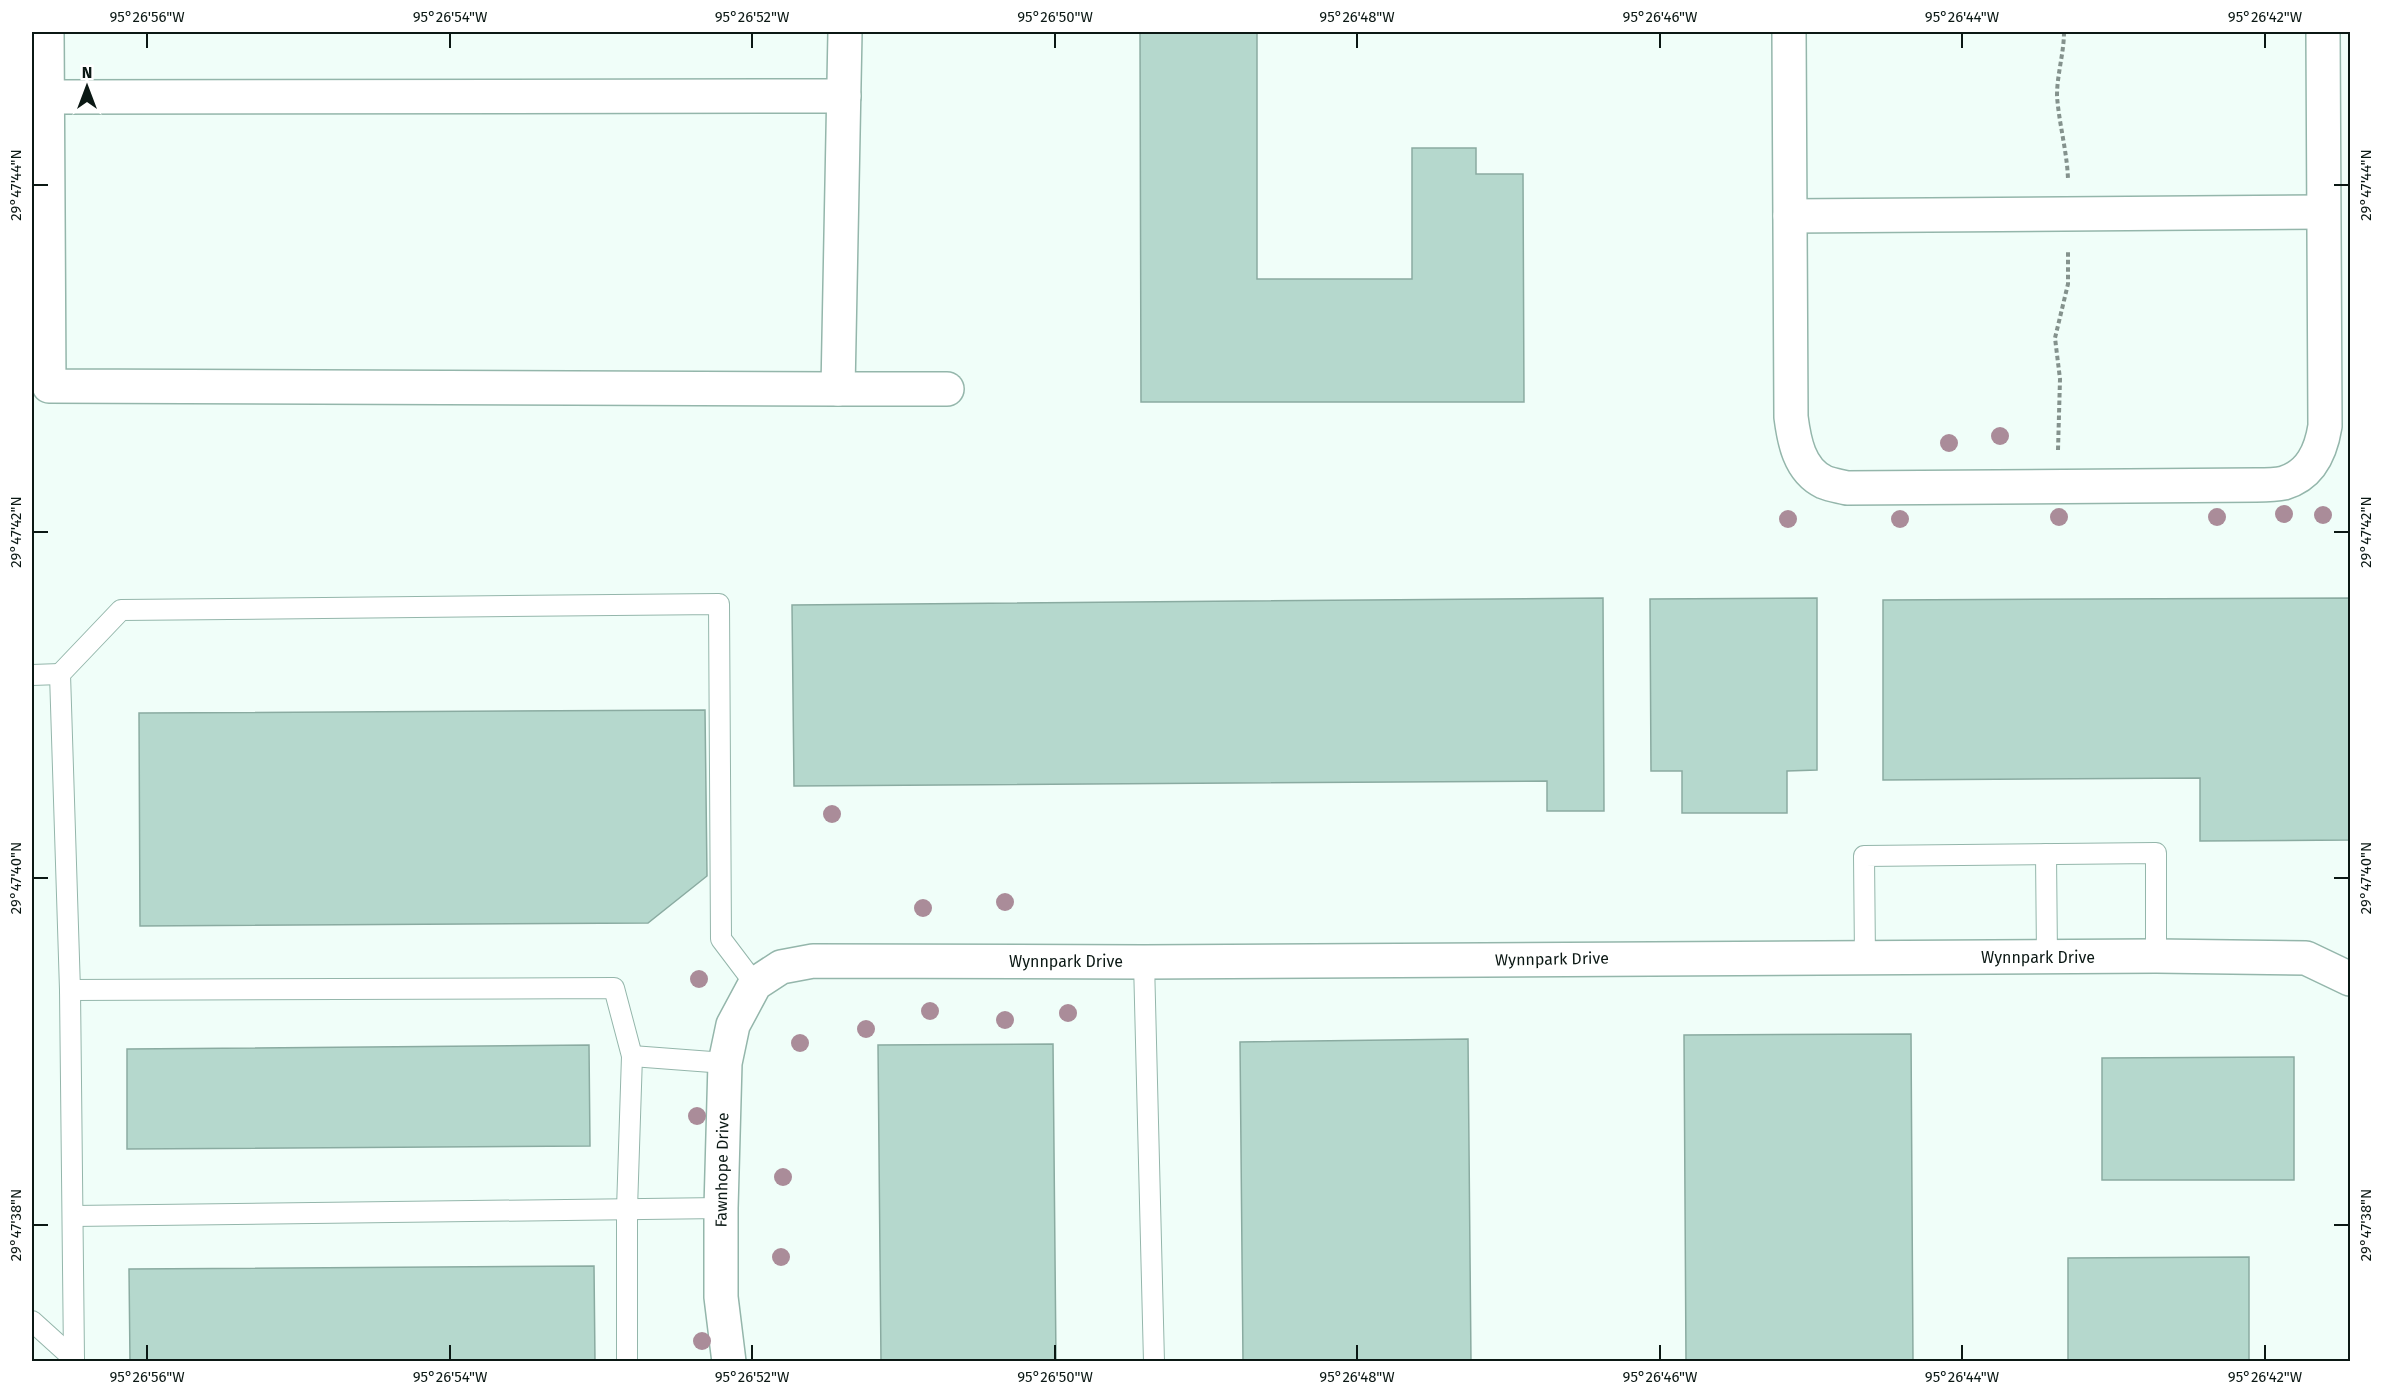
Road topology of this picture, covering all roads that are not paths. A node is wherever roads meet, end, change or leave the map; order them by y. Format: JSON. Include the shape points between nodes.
{"nodes":[{"id":1,"x":47,"y":32,"type":"edge"},
{"id":2,"x":845,"y":32,"type":"edge"},
{"id":3,"x":1789,"y":32,"type":"edge"},
{"id":4,"x":2323,"y":32,"type":"edge"},
{"id":5,"x":844,"y":96,"type":"junction"},
{"id":6,"x":47,"y":97,"type":"junction"},
{"id":7,"x":2323,"y":212,"type":"junction"},
{"id":8,"x":1790,"y":216,"type":"junction"},
{"id":9,"x":40,"y":386,"type":"edge"},
{"id":10,"x":838,"y":389,"type":"junction"},
{"id":11,"x":947,"y":389,"type":"dead end"},
{"id":12,"x":60,"y":674,"type":"junction"},
{"id":13,"x":32,"y":675,"type":"edge"},
{"id":14,"x":2046,"y":854,"type":"junction"},
{"id":15,"x":2157,"y":956,"type":"junction"},
{"id":16,"x":2047,"y":957,"type":"junction"},
{"id":17,"x":1865,"y":958,"type":"junction"},
{"id":18,"x":1144,"y":962,"type":"junction"},
{"id":19,"x":2350,"y":979,"type":"edge"},
{"id":20,"x":755,"y":984,"type":"junction"},
{"id":21,"x":70,"y":990,"type":"junction"},
{"id":22,"x":632,"y":1056,"type":"junction"},
{"id":23,"x":725,"y":1064,"type":"junction"},
{"id":24,"x":721,"y":1208,"type":"junction"},
{"id":25,"x":627,"y":1209,"type":"junction"},
{"id":26,"x":73,"y":1216,"type":"junction"},
{"id":27,"x":32,"y":1321,"type":"edge"},
{"id":28,"x":73,"y":1360,"type":"edge"},
{"id":29,"x":627,"y":1362,"type":"edge"},
{"id":30,"x":729,"y":1362,"type":"edge"},
{"id":31,"x":1154,"y":1362,"type":"edge"}],
"edges":[{"from":1,"to":6,"type":"street"},
{"from":2,"to":5,"type":"street"},
{"from":3,"to":8,"type":"street"},
{"from":4,"to":7,"type":"street"},
{"from":5,"to":6,"type":"street"},
{"from":5,"to":10,"type":"street"},
{"from":6,"to":9,"type":"street"},
{"from":7,"to":8,"type":"street"},
{"from":7,"to":8,"type":"street","via":[[2322,447],[2310,468],[2284,483],[2244,486],[1847,488],[1822,481],[1804,464],[1794,441],[1791,417]]},
{"from":9,"to":10,"type":"street"},
{"from":10,"to":11,"type":"street"},
{"from":12,"to":13,"type":"lane"},
{"from":12,"to":20,"type":"lane","via":[[121,610],[719,604],[721,939]]},
{"from":12,"to":21,"type":"lane"},
{"from":14,"to":15,"type":"lane","via":[[2156,853]]},
{"from":14,"to":16,"type":"lane"},
{"from":14,"to":17,"type":"lane","via":[[1864,856]]},
{"from":15,"to":16,"type":"street","name":"Wynnpark Drive"},
{"from":15,"to":19,"type":"street","name":"Wynnpark Drive","via":[[2306,958]]},
{"from":16,"to":17,"type":"street","name":"Wynnpark Drive"},
{"from":17,"to":18,"type":"street","name":"Wynnpark Drive"},
{"from":18,"to":20,"type":"street","name":"Wynnpark Drive","via":[[813,961],[781,967]]},
{"from":18,"to":31,"type":"lane"},
{"from":20,"to":23,"type":"street","name":"Fawnhope Drive","via":[[733,1025]]},
{"from":21,"to":22,"type":"lane","via":[[614,988]]},
{"from":21,"to":26,"type":"lane"},
{"from":22,"to":23,"type":"lane"},
{"from":22,"to":25,"type":"lane"},
{"from":23,"to":24,"type":"street","name":"Fawnhope Drive"},
{"from":24,"to":25,"type":"lane"},
{"from":24,"to":30,"type":"street","name":"Fawnhope Drive","via":[[721,1297]]},
{"from":25,"to":26,"type":"lane"},
{"from":25,"to":29,"type":"lane"},
{"from":26,"to":28,"type":"lane"},
{"from":27,"to":28,"type":"lane"}]}
